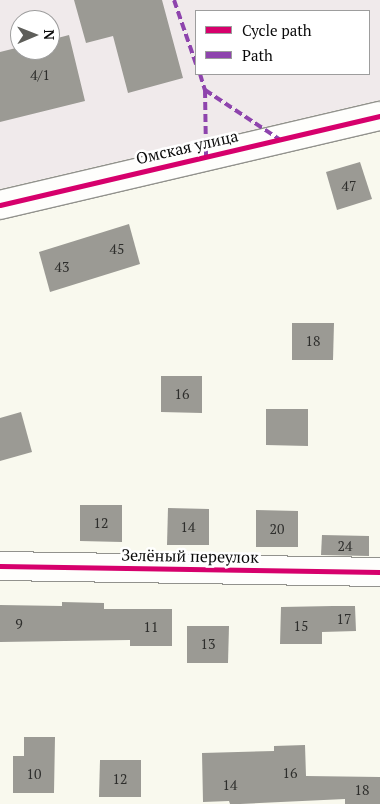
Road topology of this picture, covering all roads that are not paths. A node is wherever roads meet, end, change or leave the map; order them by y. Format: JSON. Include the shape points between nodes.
{"nodes":[{"id":1,"x":380,"y":116,"type":"edge"},
{"id":2,"x":0,"y":205,"type":"edge"},
{"id":3,"x":0,"y":566,"type":"edge"},
{"id":4,"x":380,"y":572,"type":"edge"}],
"edges":[{"from":1,"to":2,"type":"street","name":"Омская улица"},
{"from":3,"to":4,"type":"street","name":"Зелёный переулок"}]}
